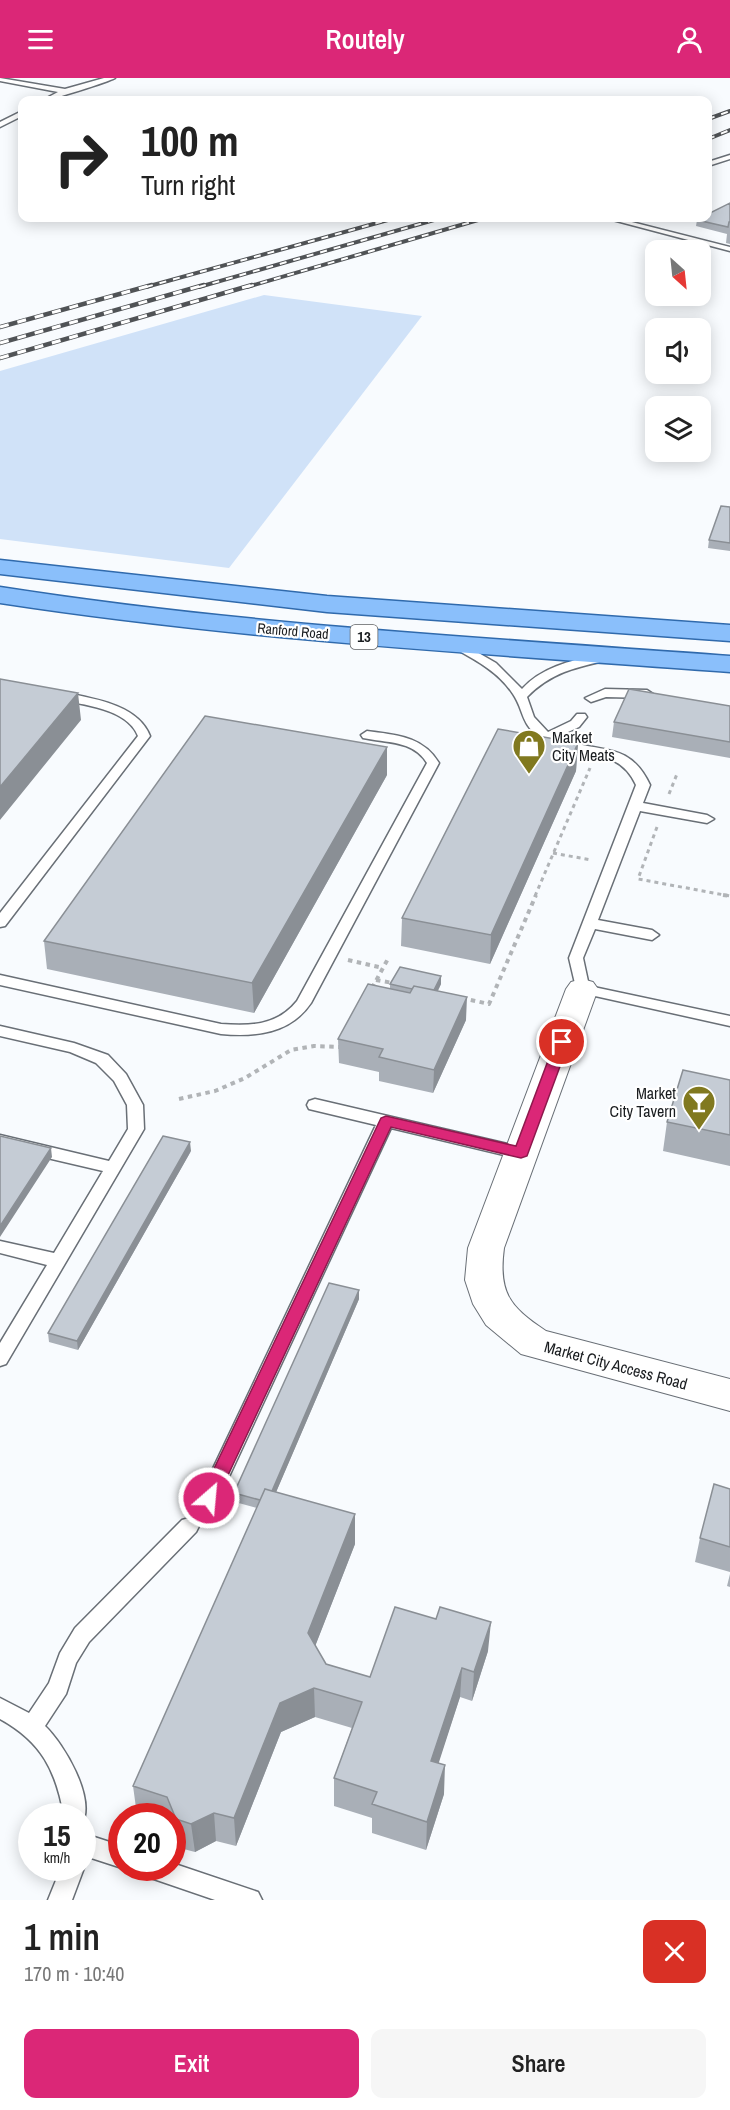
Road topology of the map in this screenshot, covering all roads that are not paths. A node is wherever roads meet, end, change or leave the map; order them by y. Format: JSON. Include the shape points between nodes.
{"nodes":[{"id":1,"x":112,"y":78,"type":"edge"},
{"id":2,"x":0,"y":79,"type":"edge"},
{"id":3,"x":65,"y":91,"type":"junction"},
{"id":4,"x":54,"y":96,"type":"edge"},
{"id":5,"x":18,"y":115,"type":"edge"},
{"id":6,"x":0,"y":125,"type":"edge"},
{"id":7,"x":730,"y":157,"type":"edge"},
{"id":8,"x":712,"y":164,"type":"edge"},
{"id":9,"x":730,"y":165,"type":"edge"},
{"id":10,"x":712,"y":166,"type":"edge"},
{"id":11,"x":625,"y":222,"type":"edge"},
{"id":12,"x":730,"y":249,"type":"edge"},
{"id":13,"x":0,"y":567,"type":"edge"},
{"id":14,"x":0,"y":595,"type":"edge"},
{"id":15,"x":730,"y":633,"type":"edge"},
{"id":16,"x":455,"y":644,"type":"junction"},
{"id":17,"x":617,"y":655,"type":"junction"},
{"id":18,"x":730,"y":664,"type":"edge"},
{"id":19,"x":48,"y":693,"type":"edge"},
{"id":20,"x":521,"y":697,"type":"junction"},
{"id":21,"x":663,"y":697,"type":"edge"},
{"id":22,"x":591,"y":698,"type":"dead end"},
{"id":23,"x":581,"y":717,"type":"dead end"},
{"id":24,"x":367,"y":735,"type":"dead end"},
{"id":25,"x":547,"y":736,"type":"junction"},
{"id":26,"x":635,"y":806,"type":"junction"},
{"id":27,"x":707,"y":819,"type":"dead end"},
{"id":28,"x":0,"y":923,"type":"edge"},
{"id":29,"x":589,"y":923,"type":"junction"},
{"id":30,"x":652,"y":935,"type":"dead end"},
{"id":31,"x":0,"y":980,"type":"edge"},
{"id":32,"x":582,"y":989,"type":"junction"},
{"id":33,"x":730,"y":1020,"type":"edge"},
{"id":34,"x":0,"y":1031,"type":"edge"},
{"id":35,"x":315,"y":1105,"type":"dead end"},
{"id":36,"x":386,"y":1121,"type":"junction"},
{"id":37,"x":0,"y":1141,"type":"edge"},
{"id":38,"x":521,"y":1152,"type":"junction"},
{"id":39,"x":113,"y":1168,"type":"junction"},
{"id":40,"x":0,"y":1246,"type":"edge"},
{"id":41,"x":58,"y":1261,"type":"junction"},
{"id":42,"x":0,"y":1359,"type":"edge"},
{"id":43,"x":730,"y":1395,"type":"edge"},
{"id":44,"x":209,"y":1498,"type":"dead end"},
{"id":45,"x":189,"y":1526,"type":"dead end"},
{"id":46,"x":0,"y":1708,"type":"edge"},
{"id":47,"x":32,"y":1728,"type":"junction"},
{"id":48,"x":74,"y":1803,"type":"edge"},
{"id":49,"x":186,"y":1879,"type":"edge"},
{"id":50,"x":68,"y":1881,"type":"edge"},
{"id":51,"x":60,"y":1900,"type":"edge"},
{"id":52,"x":250,"y":1900,"type":"edge"}],
"edges":[{"from":1,"to":3,"type":"lane"},
{"from":2,"to":3,"type":"lane"},
{"from":3,"to":4,"type":"lane"},
{"from":5,"to":6,"type":"lane"},
{"from":7,"to":8,"type":"lane"},
{"from":9,"to":10,"type":"lane"},
{"from":11,"to":12,"type":"lane"},
{"from":13,"to":15,"type":"main road","name":"Ranford Road","number":"13","via":[[257,597]]},
{"from":14,"to":16,"type":"main road","name":"Ranford Road","number":"13","via":[[271,630]]},
{"from":16,"to":17,"type":"main road","name":"Ranford Road","number":"13"},
{"from":16,"to":20,"type":"lane","via":[[487,661]]},
{"from":17,"to":18,"type":"main road","name":"Ranford Road","number":"13"},
{"from":17,"to":20,"type":"lane","via":[[560,667],[531,685]]},
{"from":19,"to":28,"type":"lane","via":[[118,711],[139,723],[144,736]]},
{"from":20,"to":25,"type":"lane","via":[[533,726]]},
{"from":21,"to":22,"type":"lane","via":[[605,693]]},
{"from":23,"to":25,"type":"lane","via":[[575,724]]},
{"from":24,"to":31,"type":"lane","via":[[422,748],[433,763],[298,1010],[273,1026],[258,1030],[221,1029]]},
{"from":25,"to":26,"type":"lane","via":[[567,746],[616,755],[631,763],[639,771],[643,785]]},
{"from":26,"to":27,"type":"lane"},
{"from":26,"to":29,"type":"lane"},
{"from":29,"to":30,"type":"lane"},
{"from":29,"to":32,"type":"lane","via":[[576,958]]},
{"from":32,"to":33,"type":"lane"},
{"from":32,"to":38,"type":"street","name":"Market City Access Road"},
{"from":34,"to":39,"type":"lane","via":[[102,1059],[120,1078],[135,1105],[136,1129]]},
{"from":35,"to":36,"type":"lane"},
{"from":36,"to":38,"type":"lane"},
{"from":36,"to":44,"type":"lane"},
{"from":37,"to":39,"type":"lane"},
{"from":38,"to":43,"type":"street","name":"Market City Access Road","via":[[483,1263],[483,1283],[489,1302],[503,1319],[544,1346]]},
{"from":39,"to":41,"type":"lane"},
{"from":40,"to":41,"type":"lane"},
{"from":41,"to":42,"type":"lane"},
{"from":45,"to":47,"type":"lane","via":[[82,1635],[67,1660],[58,1688]]},
{"from":46,"to":47,"type":"lane","via":[[22,1718]]},
{"from":47,"to":48,"type":"lane","via":[[54,1750],[73,1792]]},
{"from":49,"to":52,"type":"lane"},
{"from":50,"to":51,"type":"lane"}]}
